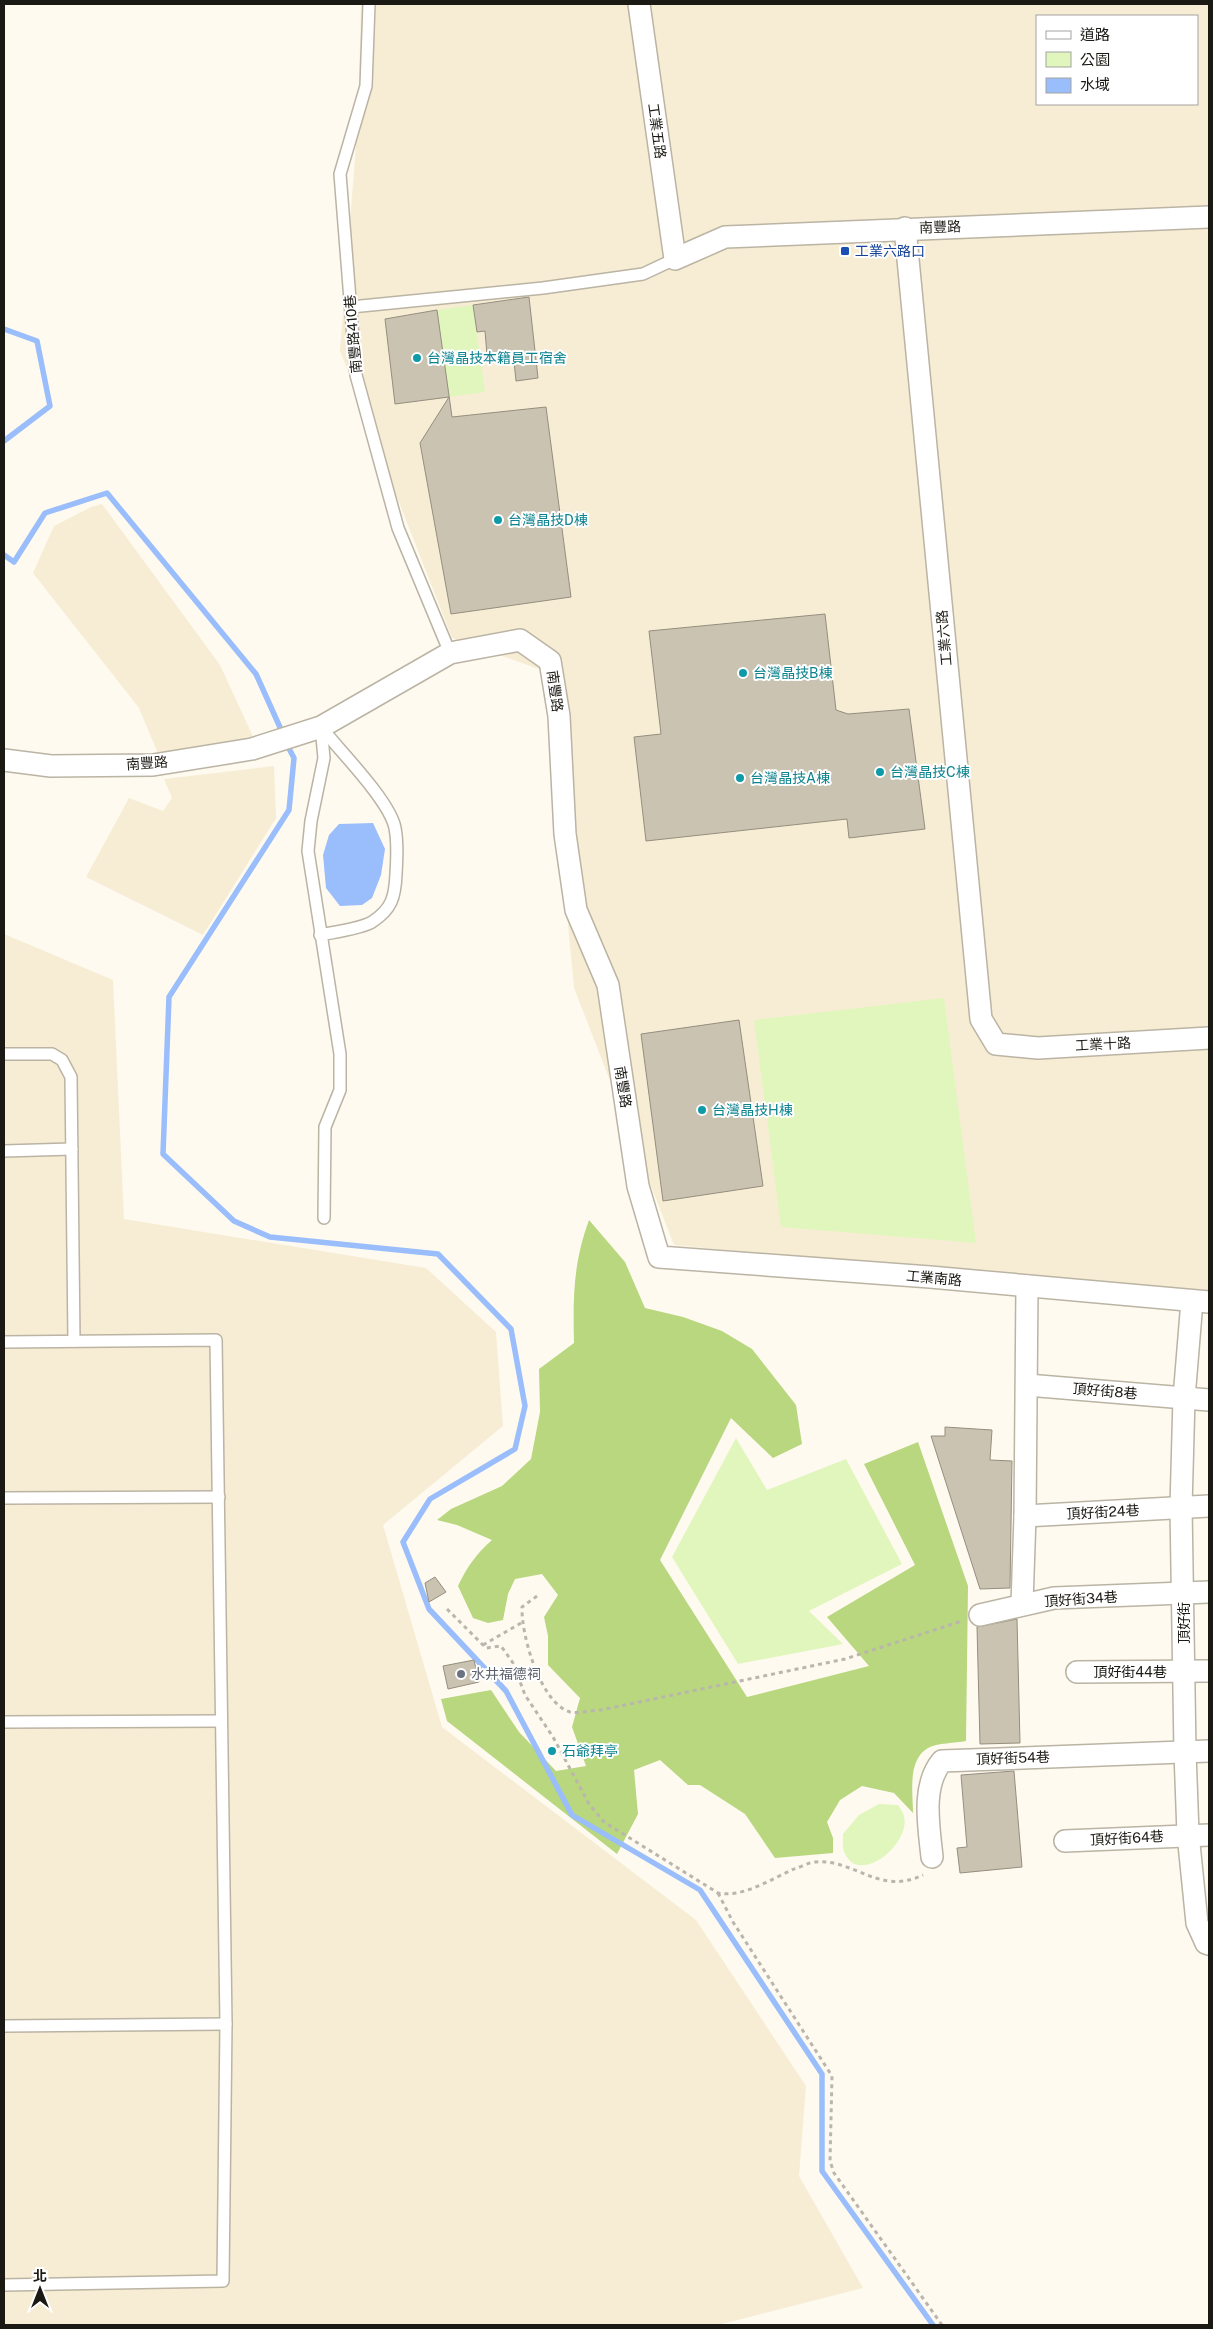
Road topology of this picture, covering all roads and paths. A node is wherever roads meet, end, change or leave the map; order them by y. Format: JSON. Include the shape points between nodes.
{"nodes":[{"id":1,"x":369,"y":4,"type":"edge"},
{"id":2,"x":639,"y":4,"type":"edge"},
{"id":3,"x":1209,"y":217,"type":"edge"},
{"id":4,"x":905,"y":228,"type":"junction"},
{"id":5,"x":675,"y":259,"type":"junction"},
{"id":6,"x":350,"y":307,"type":"junction"},
{"id":7,"x":450,"y":653,"type":"junction"},
{"id":8,"x":320,"y":727,"type":"junction"},
{"id":9,"x":4,"y":760,"type":"edge"},
{"id":10,"x":320,"y":935,"type":"junction"},
{"id":11,"x":1209,"y":1038,"type":"edge"},
{"id":12,"x":996,"y":1044,"type":"joint"},
{"id":13,"x":4,"y":1054,"type":"edge"},
{"id":14,"x":72,"y":1149,"type":"junction"},
{"id":15,"x":4,"y":1151,"type":"edge"},
{"id":16,"x":324,"y":1218,"type":"dead end"},
{"id":17,"x":659,"y":1257,"type":"joint"},
{"id":18,"x":1027,"y":1286,"type":"junction"},
{"id":19,"x":1201,"y":1301,"type":"edge"},
{"id":20,"x":74,"y":1341,"type":"junction"},
{"id":21,"x":4,"y":1342,"type":"edge"},
{"id":22,"x":1027,"y":1385,"type":"junction"},
{"id":23,"x":1184,"y":1398,"type":"junction"},
{"id":24,"x":1209,"y":1400,"type":"edge"},
{"id":25,"x":219,"y":1496,"type":"junction"},
{"id":26,"x":4,"y":1498,"type":"edge"},
{"id":27,"x":1209,"y":1506,"type":"edge"},
{"id":28,"x":1181,"y":1507,"type":"junction"},
{"id":29,"x":1025,"y":1516,"type":"junction"},
{"id":30,"x":1209,"y":1592,"type":"edge"},
{"id":31,"x":1184,"y":1593,"type":"junction"},
{"id":32,"x":537,"y":1596,"type":"dead end"},
{"id":33,"x":1022,"y":1604,"type":"junction"},
{"id":34,"x":447,"y":1608,"type":"dead end"},
{"id":35,"x":980,"y":1615,"type":"joint"},
{"id":36,"x":521,"y":1623,"type":"junction"},
{"id":37,"x":483,"y":1644,"type":"junction"},
{"id":38,"x":1209,"y":1671,"type":"edge"},
{"id":39,"x":1077,"y":1672,"type":"dead end"},
{"id":40,"x":1184,"y":1672,"type":"junction"},
{"id":41,"x":221,"y":1721,"type":"junction"},
{"id":42,"x":4,"y":1722,"type":"edge"},
{"id":43,"x":1209,"y":1751,"type":"edge"},
{"id":44,"x":1185,"y":1752,"type":"junction"},
{"id":45,"x":1199,"y":1835,"type":"edge"},
{"id":46,"x":1066,"y":1841,"type":"dead end"},
{"id":47,"x":932,"y":1858,"type":"joint"},
{"id":48,"x":718,"y":1893,"type":"junction"},
{"id":49,"x":1205,"y":1933,"type":"edge"},
{"id":50,"x":226,"y":2024,"type":"junction"},
{"id":51,"x":4,"y":2026,"type":"edge"},
{"id":52,"x":4,"y":2285,"type":"edge"},
{"id":53,"x":942,"y":2325,"type":"edge"}],
"edges":[{"from":1,"to":6,"type":"lane","name":"南豐路410巷","via":[[366,86],[340,174]]},
{"from":2,"to":5,"type":"street","name":"工業五路"},
{"from":3,"to":4,"type":"street","name":"南豐路"},
{"from":4,"to":5,"type":"street","name":"南豐路","via":[[725,237]]},
{"from":4,"to":12,"type":"street","name":"工業六路","via":[[981,1019]]},
{"from":5,"to":6,"type":"lane","via":[[643,274],[543,288]]},
{"from":6,"to":7,"type":"lane","name":"南豐路410巷","via":[[356,375],[398,528]]},
{"from":7,"to":8,"type":"street","name":"南豐路"},
{"from":7,"to":17,"type":"street","name":"南豐路","via":[[520,640],[550,661],[559,716],[565,834],[576,910],[608,985],[638,1186]]},
{"from":8,"to":9,"type":"street","name":"南豐路","via":[[252,749],[153,765],[51,766]]},
{"from":8,"to":10,"type":"lane","via":[[324,758],[308,851]]},
{"from":8,"to":10,"type":"lane","via":[[375,792],[391,817],[398,858],[396,888],[390,907],[370,923]]},
{"from":10,"to":16,"type":"lane","via":[[340,1054],[340,1090],[325,1127]]},
{"from":11,"to":12,"type":"street","name":"工業十路","via":[[1038,1048]]},
{"from":13,"to":14,"type":"lane","via":[[52,1054],[62,1060],[71,1077]]},
{"from":14,"to":15,"type":"lane"},
{"from":14,"to":20,"type":"lane"},
{"from":17,"to":18,"type":"street","name":"工業南路"},
{"from":18,"to":19,"type":"street","name":"工業南路"},
{"from":18,"to":22,"type":"street"},
{"from":19,"to":23,"type":"street","name":"頂好街"},
{"from":20,"to":21,"type":"lane"},
{"from":20,"to":25,"type":"lane","via":[[216,1340]]},
{"from":22,"to":23,"type":"street","name":"頂好街8巷"},
{"from":22,"to":29,"type":"street"},
{"from":23,"to":24,"type":"street","name":"頂好街8巷"},
{"from":23,"to":28,"type":"street","name":"頂好街"},
{"from":25,"to":26,"type":"lane"},
{"from":25,"to":41,"type":"lane"},
{"from":27,"to":28,"type":"street","name":"頂好街24巷"},
{"from":28,"to":29,"type":"street","name":"頂好街24巷"},
{"from":28,"to":31,"type":"street","name":"頂好街"},
{"from":29,"to":33,"type":"street"},
{"from":30,"to":31,"type":"street","name":"頂好街34巷"},
{"from":31,"to":33,"type":"street","name":"頂好街34巷","via":[[1054,1598]]},
{"from":31,"to":40,"type":"street","name":"頂好街"},
{"from":32,"to":36,"type":"path","via":[[522,1607]]},
{"from":33,"to":35,"type":"street","name":"頂好街34巷"},
{"from":34,"to":37,"type":"path"},
{"from":35,"to":36,"type":"path","via":[[845,1658],[601,1710],[570,1712],[552,1698],[533,1667]]},
{"from":36,"to":37,"type":"path"},
{"from":37,"to":48,"type":"path","via":[[486,1648],[500,1646],[508,1654],[525,1695],[553,1737],[589,1804],[604,1822]]},
{"from":38,"to":40,"type":"street","name":"頂好街44巷"},
{"from":39,"to":40,"type":"street","name":"頂好街44巷"},
{"from":40,"to":44,"type":"street","name":"頂好街"},
{"from":41,"to":42,"type":"lane"},
{"from":41,"to":50,"type":"lane"},
{"from":43,"to":44,"type":"street"},
{"from":44,"to":45,"type":"street","name":"頂好街"},
{"from":44,"to":47,"type":"street","name":"頂好街54巷","via":[[942,1761],[930,1782]]},
{"from":45,"to":46,"type":"street","name":"頂好街64巷"},
{"from":45,"to":49,"type":"street","name":"頂好街"},
{"from":47,"to":48,"type":"path","via":[[929,1870],[922,1876],[900,1881],[885,1881],[834,1863],[815,1862],[748,1889],[728,1895]]},
{"from":48,"to":53,"type":"path","via":[[733,1922],[832,2076],[830,2161],[834,2173]]},
{"from":50,"to":51,"type":"lane"},
{"from":50,"to":52,"type":"lane","via":[[223,2281]]}]}
